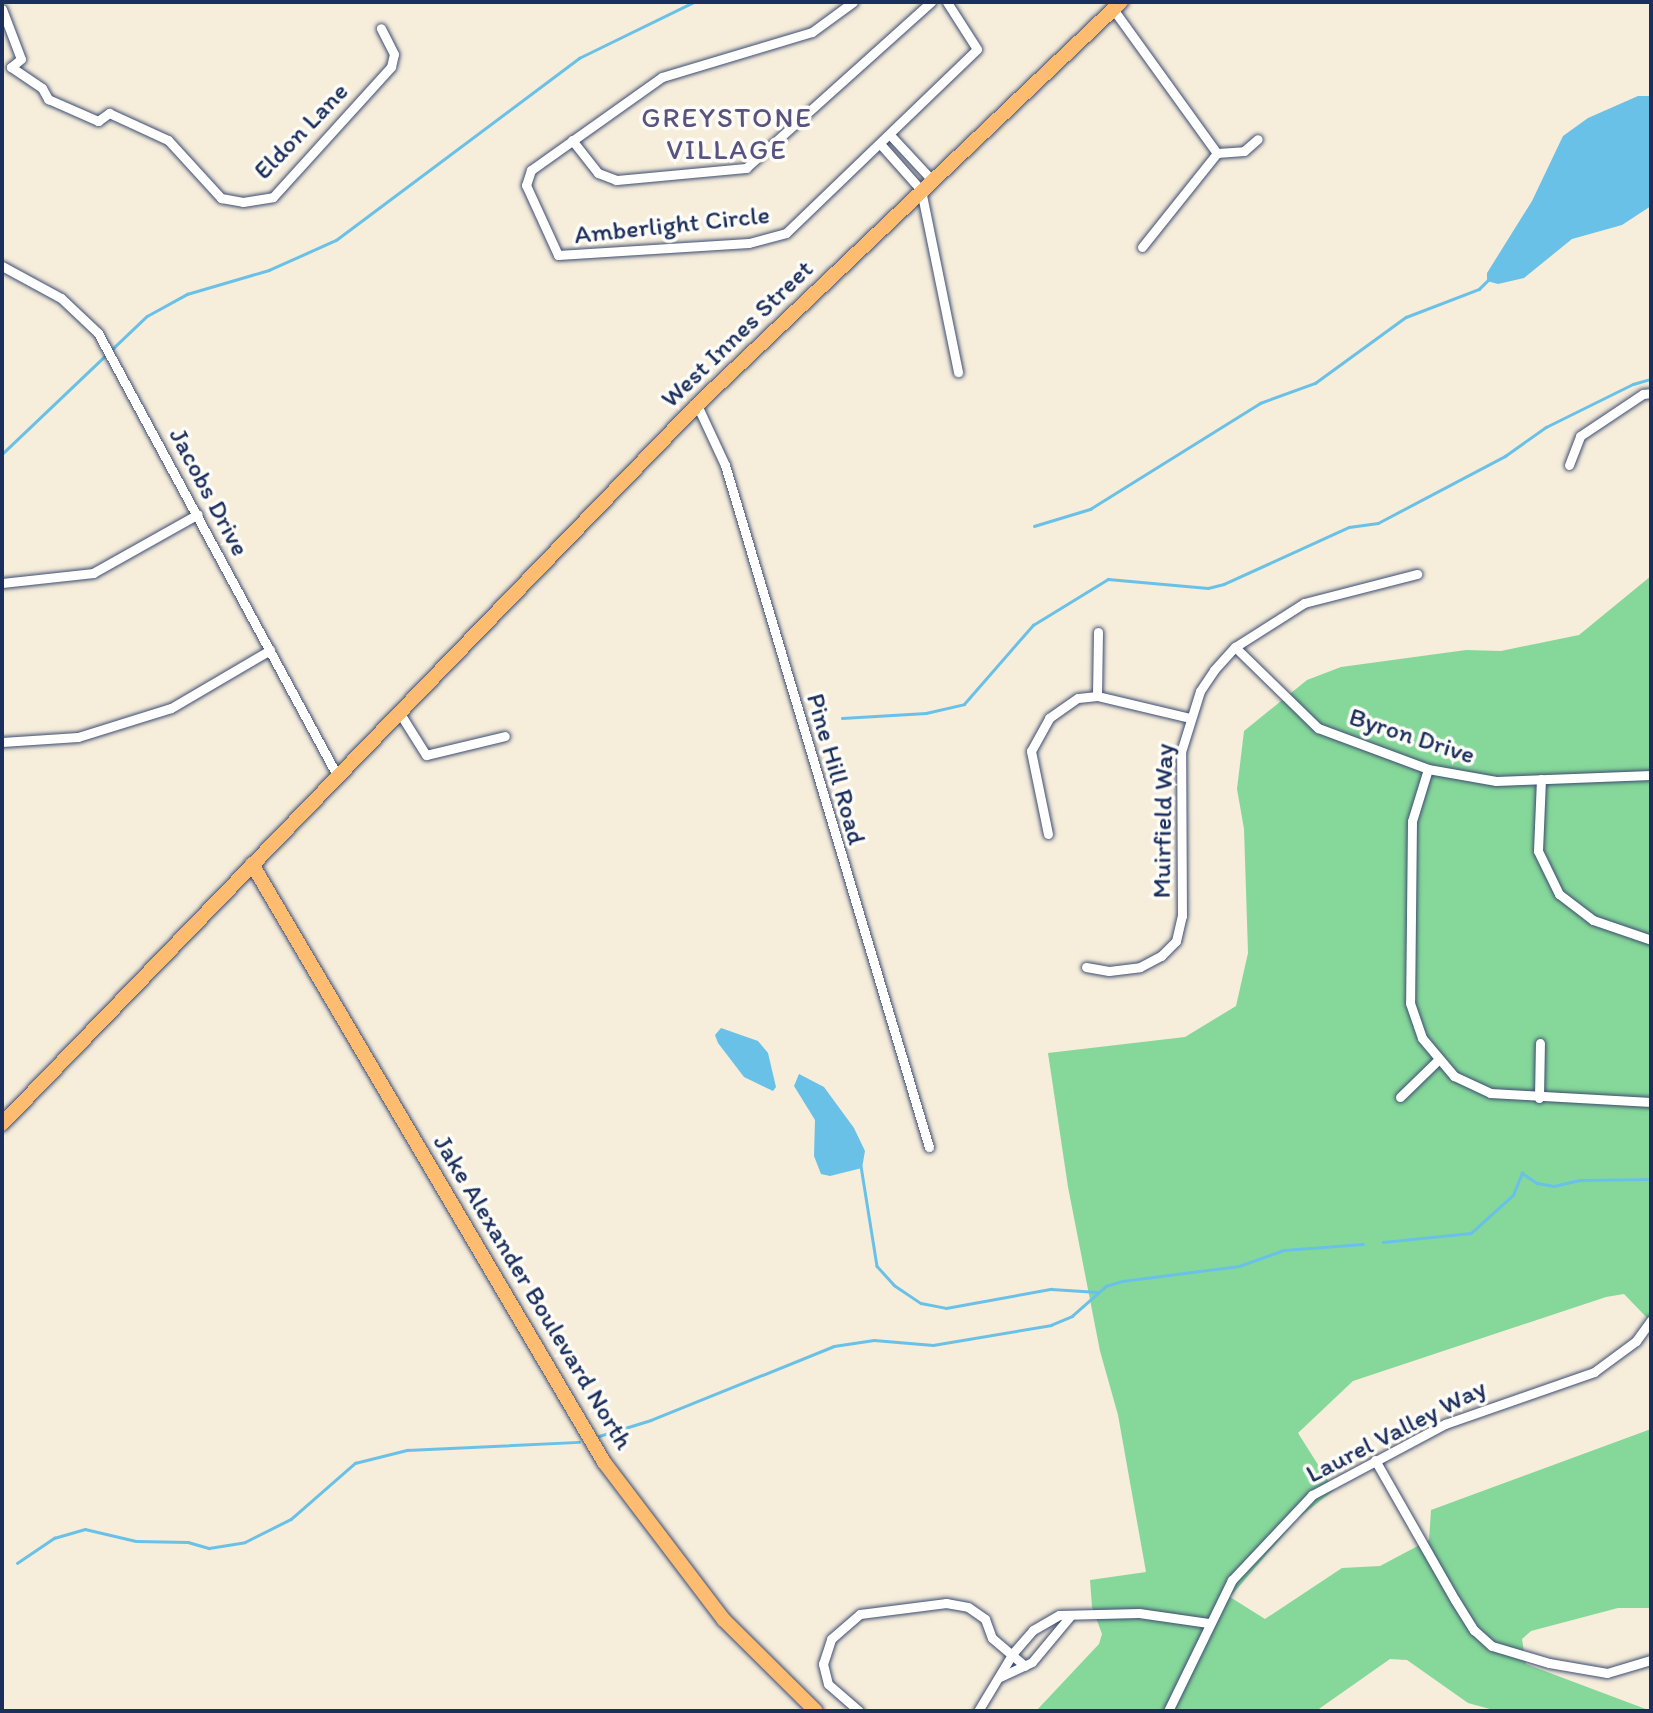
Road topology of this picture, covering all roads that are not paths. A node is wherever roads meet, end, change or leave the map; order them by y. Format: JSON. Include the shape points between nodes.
{"nodes":[{"id":1,"x":853,"y":2,"type":"edge"},
{"id":2,"x":932,"y":2,"type":"edge"},
{"id":3,"x":947,"y":2,"type":"edge"},
{"id":4,"x":1117,"y":6,"type":"edge"},
{"id":5,"x":2,"y":9,"type":"edge"},
{"id":6,"x":381,"y":28,"type":"dead end"},
{"id":7,"x":891,"y":136,"type":"junction"},
{"id":8,"x":1258,"y":139,"type":"dead end"},
{"id":9,"x":572,"y":140,"type":"junction"},
{"id":10,"x":881,"y":146,"type":"junction"},
{"id":11,"x":1217,"y":153,"type":"junction"},
{"id":12,"x":926,"y":184,"type":"junction"},
{"id":13,"x":1142,"y":247,"type":"dead end"},
{"id":14,"x":2,"y":265,"type":"edge"},
{"id":15,"x":958,"y":372,"type":"dead end"},
{"id":16,"x":1651,"y":393,"type":"edge"},
{"id":17,"x":697,"y":405,"type":"junction"},
{"id":18,"x":1569,"y":465,"type":"dead end"},
{"id":19,"x":198,"y":514,"type":"junction"},
{"id":20,"x":1417,"y":574,"type":"dead end"},
{"id":21,"x":2,"y":583,"type":"edge"},
{"id":22,"x":1097,"y":632,"type":"dead end"},
{"id":23,"x":1235,"y":647,"type":"junction"},
{"id":24,"x":270,"y":650,"type":"junction"},
{"id":25,"x":1097,"y":696,"type":"junction"},
{"id":26,"x":399,"y":712,"type":"junction"},
{"id":27,"x":1190,"y":718,"type":"junction"},
{"id":28,"x":505,"y":736,"type":"dead end"},
{"id":29,"x":2,"y":742,"type":"edge"},
{"id":30,"x":1428,"y":769,"type":"junction"},
{"id":31,"x":1651,"y":775,"type":"edge"},
{"id":32,"x":338,"y":777,"type":"junction"},
{"id":33,"x":1541,"y":779,"type":"junction"},
{"id":34,"x":1048,"y":834,"type":"dead end"},
{"id":35,"x":252,"y":864,"type":"junction"},
{"id":36,"x":1651,"y":940,"type":"edge"},
{"id":37,"x":1086,"y":967,"type":"dead end"},
{"id":38,"x":1540,"y":1043,"type":"dead end"},
{"id":39,"x":1437,"y":1060,"type":"junction"},
{"id":40,"x":1400,"y":1097,"type":"dead end"},
{"id":41,"x":1539,"y":1098,"type":"junction"},
{"id":42,"x":1651,"y":1102,"type":"edge"},
{"id":43,"x":2,"y":1124,"type":"edge"},
{"id":44,"x":929,"y":1147,"type":"dead end"},
{"id":45,"x":1651,"y":1320,"type":"edge"},
{"id":46,"x":1375,"y":1460,"type":"junction"},
{"id":47,"x":1071,"y":1615,"type":"junction"},
{"id":48,"x":1208,"y":1623,"type":"junction"},
{"id":49,"x":1013,"y":1653,"type":"junction"},
{"id":50,"x":1651,"y":1660,"type":"edge"},
{"id":51,"x":1025,"y":1666,"type":"junction"},
{"id":52,"x":1000,"y":1677,"type":"junction"},
{"id":53,"x":816,"y":1711,"type":"edge"},
{"id":54,"x":859,"y":1711,"type":"edge"},
{"id":55,"x":978,"y":1711,"type":"edge"},
{"id":56,"x":1168,"y":1711,"type":"edge"}],
"edges":[{"from":1,"to":9,"type":"street","name":"Amberlight Circle","via":[[812,32],[662,77]]},
{"from":2,"to":9,"type":"street","via":[[746,168],[616,180],[598,173]]},
{"from":3,"to":7,"type":"street","name":"Amberlight Circle","via":[[977,49]]},
{"from":4,"to":11,"type":"street"},
{"from":4,"to":12,"type":"main road","name":"West Innes Street"},
{"from":5,"to":6,"type":"street","name":"Eldon Lane","via":[[21,59],[11,67],[42,88],[48,99],[98,121],[109,113],[168,140],[221,198],[243,202],[273,197],[391,67],[394,54]]},
{"from":7,"to":10,"type":"street","name":"Amberlight Circle"},
{"from":7,"to":12,"type":"street"},
{"from":8,"to":11,"type":"street","via":[[1244,151]]},
{"from":9,"to":10,"type":"street","name":"Amberlight Circle","via":[[530,170],[526,179],[553,248],[563,258],[778,238]]},
{"from":10,"to":12,"type":"street"},
{"from":11,"to":13,"type":"street"},
{"from":12,"to":15,"type":"street"},
{"from":12,"to":17,"type":"main road","name":"West Innes Street"},
{"from":14,"to":19,"type":"street","name":"Jacobs Drive","via":[[61,298],[98,333]]},
{"from":16,"to":18,"type":"street","via":[[1580,436]]},
{"from":17,"to":26,"type":"main road","name":"West Innes Street"},
{"from":17,"to":44,"type":"street","name":"Pine Hill Road","via":[[712,430],[729,478]]},
{"from":19,"to":21,"type":"street","via":[[93,573]]},
{"from":19,"to":24,"type":"street","name":"Jacobs Drive"},
{"from":20,"to":23,"type":"street","name":"Muirfield Way","via":[[1304,603]]},
{"from":22,"to":25,"type":"street"},
{"from":23,"to":27,"type":"street","name":"Muirfield Way","via":[[1200,691]]},
{"from":23,"to":30,"type":"street","name":"Byron Drive","via":[[1318,727]]},
{"from":24,"to":29,"type":"street","via":[[171,708],[78,737]]},
{"from":24,"to":32,"type":"street","name":"Jacobs Drive"},
{"from":25,"to":27,"type":"street"},
{"from":25,"to":34,"type":"street","via":[[1078,698],[1049,718],[1031,751]]},
{"from":26,"to":28,"type":"street","via":[[426,755]]},
{"from":26,"to":32,"type":"main road","name":"West Innes Street"},
{"from":27,"to":37,"type":"street","name":"Muirfield Way","via":[[1181,752],[1182,916],[1176,941],[1140,967],[1108,971]]},
{"from":30,"to":33,"type":"street","name":"Byron Drive","via":[[1496,782]]},
{"from":30,"to":39,"type":"street","via":[[1412,821],[1410,1003],[1422,1038]]},
{"from":31,"to":33,"type":"street","name":"Byron Drive"},
{"from":32,"to":35,"type":"main road","name":"West Innes Street"},
{"from":33,"to":36,"type":"street","via":[[1538,851],[1559,894],[1593,920]]},
{"from":35,"to":43,"type":"main road","name":"West Innes Street"},
{"from":35,"to":53,"type":"main road","name":"Jake Alexander Boulevard North","via":[[604,1462],[724,1620]]},
{"from":38,"to":41,"type":"street"},
{"from":39,"to":40,"type":"street"},
{"from":39,"to":41,"type":"street","via":[[1474,1088]]},
{"from":41,"to":42,"type":"street"},
{"from":45,"to":46,"type":"street","name":"Laurel Valley Way","via":[[1636,1341],[1594,1372],[1549,1391],[1498,1402]]},
{"from":46,"to":48,"type":"street","name":"Laurel Valley Way","via":[[1311,1495],[1232,1580]]},
{"from":46,"to":50,"type":"street","via":[[1455,1600],[1474,1630],[1492,1646],[1549,1663],[1607,1673]]},
{"from":47,"to":48,"type":"street","via":[[1139,1613]]},
{"from":47,"to":49,"type":"street","via":[[1045,1621]]},
{"from":47,"to":51,"type":"street","via":[[1050,1644]]},
{"from":48,"to":56,"type":"street","name":"Laurel Valley Way"},
{"from":49,"to":51,"type":"street"},
{"from":49,"to":52,"type":"street"},
{"from":49,"to":54,"type":"street","via":[[992,1638],[985,1619],[968,1608],[946,1603],[860,1614],[831,1639],[823,1664],[828,1684]]},
{"from":51,"to":52,"type":"street"},
{"from":52,"to":55,"type":"street"}]}
